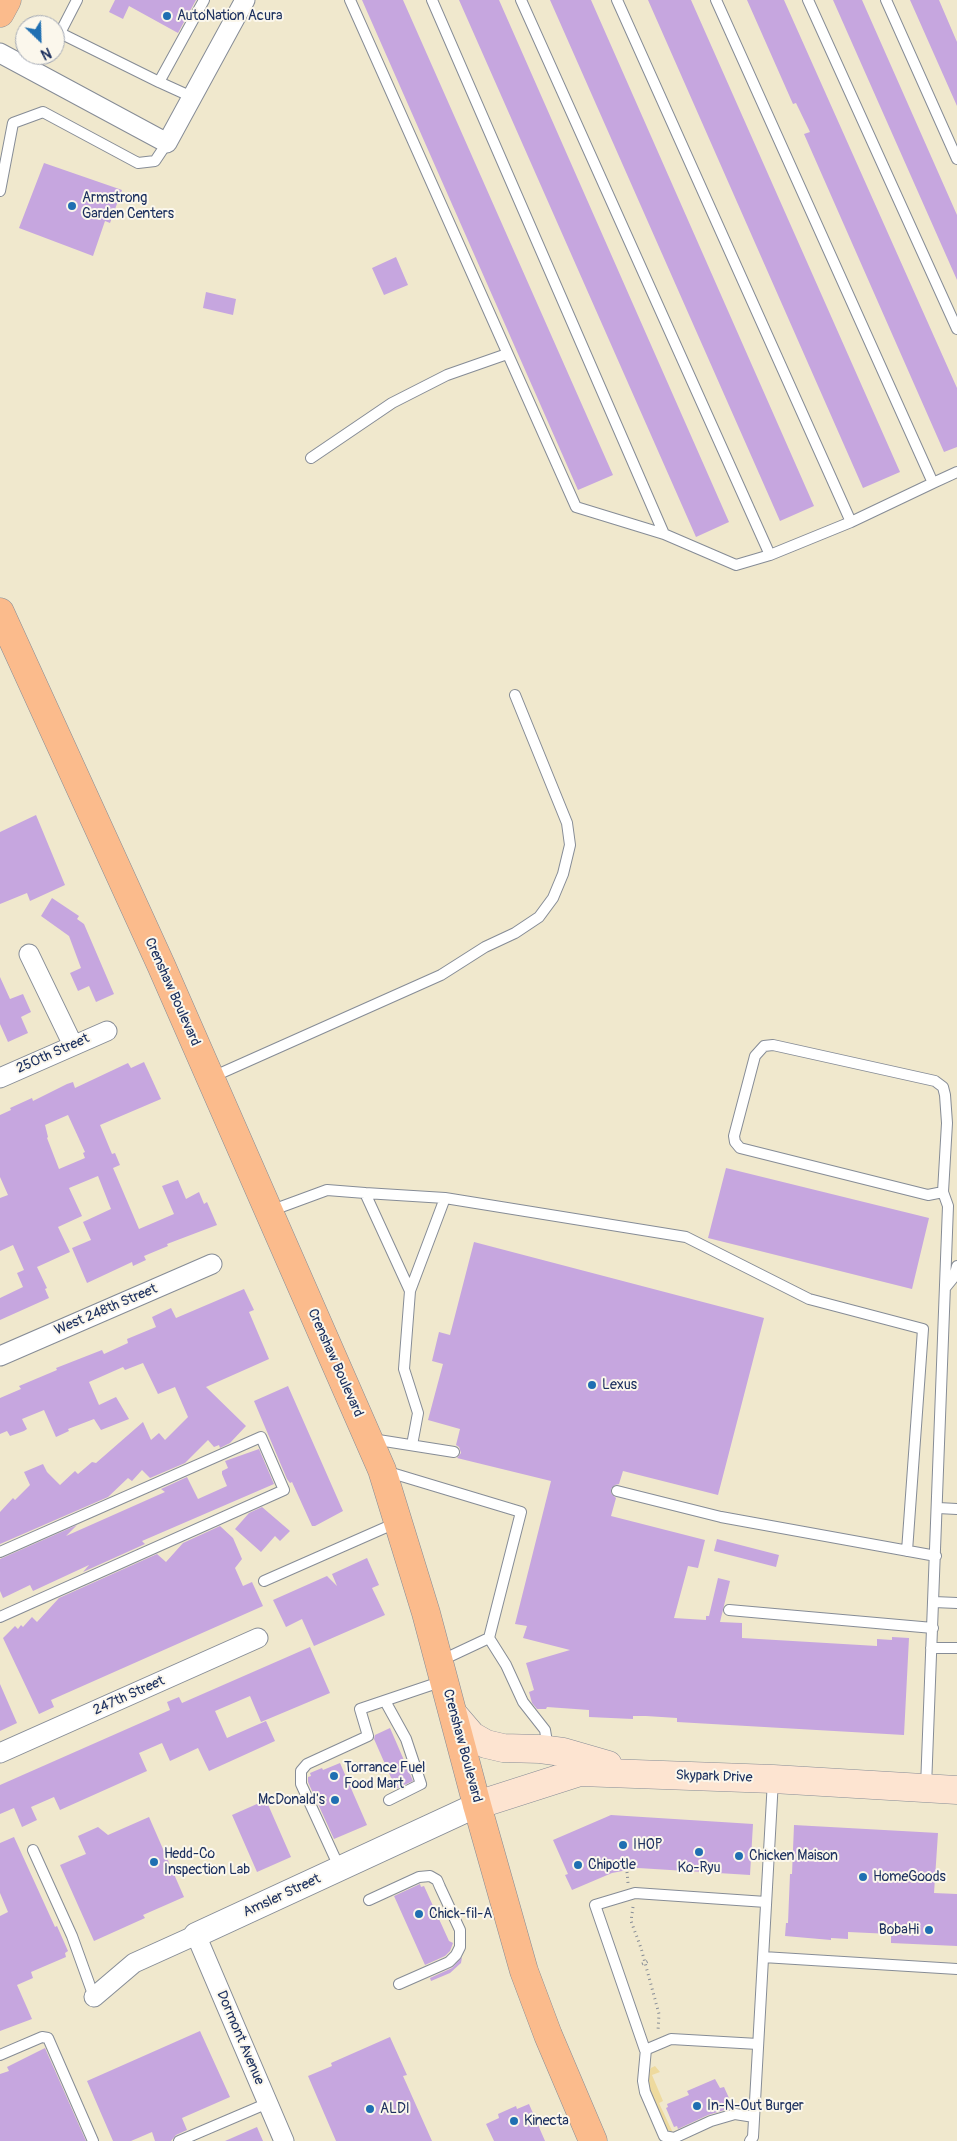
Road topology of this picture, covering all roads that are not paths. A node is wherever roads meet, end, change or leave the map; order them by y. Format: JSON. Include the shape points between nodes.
{"nodes":[{"id":1,"x":7,"y":0,"type":"edge"},
{"id":2,"x":77,"y":0,"type":"edge"},
{"id":3,"x":204,"y":0,"type":"edge"},
{"id":4,"x":245,"y":0,"type":"edge"},
{"id":5,"x":350,"y":0,"type":"edge"},
{"id":6,"x":432,"y":0,"type":"edge"},
{"id":7,"x":521,"y":0,"type":"edge"},
{"id":8,"x":617,"y":0,"type":"edge"},
{"id":9,"x":716,"y":0,"type":"edge"},
{"id":10,"x":808,"y":0,"type":"edge"},
{"id":11,"x":886,"y":0,"type":"edge"},
{"id":12,"x":0,"y":13,"type":"edge"},
{"id":13,"x":0,"y":53,"type":"edge"},
{"id":14,"x":159,"y":82,"type":"junction"},
{"id":15,"x":192,"y":97,"type":"junction"},
{"id":16,"x":167,"y":143,"type":"junction"},
{"id":17,"x":957,"y":159,"type":"edge"},
{"id":18,"x":0,"y":192,"type":"edge"},
{"id":19,"x":957,"y":329,"type":"edge"},
{"id":20,"x":508,"y":354,"type":"junction"},
{"id":21,"x":311,"y":458,"type":"dead end"},
{"id":22,"x":957,"y":472,"type":"edge"},
{"id":23,"x":933,"y":483,"type":"junction"},
{"id":24,"x":852,"y":522,"type":"junction"},
{"id":25,"x":664,"y":534,"type":"junction"},
{"id":26,"x":770,"y":555,"type":"junction"},
{"id":27,"x":0,"y":612,"type":"edge"},
{"id":28,"x":515,"y":695,"type":"dead end"},
{"id":29,"x":28,"y":954,"type":"dead end"},
{"id":30,"x":107,"y":1031,"type":"dead end"},
{"id":31,"x":74,"y":1045,"type":"junction"},
{"id":32,"x":0,"y":1078,"type":"edge"},
{"id":33,"x":210,"y":1078,"type":"junction"},
{"id":34,"x":942,"y":1192,"type":"junction"},
{"id":35,"x":365,"y":1193,"type":"junction"},
{"id":36,"x":445,"y":1198,"type":"junction"},
{"id":37,"x":268,"y":1212,"type":"junction"},
{"id":38,"x":212,"y":1264,"type":"dead end"},
{"id":39,"x":957,"y":1266,"type":"edge"},
{"id":40,"x":945,"y":1288,"type":"junction"},
{"id":41,"x":410,"y":1291,"type":"junction"},
{"id":42,"x":0,"y":1356,"type":"edge"},
{"id":43,"x":368,"y":1438,"type":"junction"},
{"id":44,"x":412,"y":1445,"type":"junction"},
{"id":45,"x":454,"y":1452,"type":"dead end"},
{"id":46,"x":382,"y":1470,"type":"junction"},
{"id":47,"x":617,"y":1491,"type":"dead end"},
{"id":48,"x":938,"y":1508,"type":"junction"},
{"id":49,"x":957,"y":1509,"type":"edge"},
{"id":50,"x":399,"y":1522,"type":"junction"},
{"id":51,"x":907,"y":1551,"type":"junction"},
{"id":52,"x":0,"y":1552,"type":"edge"},
{"id":53,"x":936,"y":1556,"type":"junction"},
{"id":54,"x":264,"y":1581,"type":"dead end"},
{"id":55,"x":934,"y":1602,"type":"junction"},
{"id":56,"x":957,"y":1603,"type":"edge"},
{"id":57,"x":730,"y":1610,"type":"dead end"},
{"id":58,"x":1,"y":1614,"type":"edge"},
{"id":59,"x":932,"y":1628,"type":"junction"},
{"id":60,"x":258,"y":1638,"type":"dead end"},
{"id":61,"x":489,"y":1638,"type":"junction"},
{"id":62,"x":932,"y":1648,"type":"junction"},
{"id":63,"x":957,"y":1648,"type":"edge"},
{"id":64,"x":442,"y":1670,"type":"junction"},
{"id":65,"x":385,"y":1700,"type":"junction"},
{"id":66,"x":454,"y":1715,"type":"junction"},
{"id":67,"x":548,"y":1750,"type":"junction"},
{"id":68,"x":0,"y":1753,"type":"edge"},
{"id":69,"x":644,"y":1774,"type":"junction"},
{"id":70,"x":773,"y":1779,"type":"junction"},
{"id":71,"x":926,"y":1788,"type":"junction"},
{"id":72,"x":957,"y":1790,"type":"edge"},
{"id":73,"x":389,"y":1800,"type":"dead end"},
{"id":74,"x":477,"y":1805,"type":"junction"},
{"id":75,"x":33,"y":1850,"type":"dead end"},
{"id":76,"x":340,"y":1868,"type":"junction"},
{"id":77,"x":369,"y":1900,"type":"dead end"},
{"id":78,"x":766,"y":1902,"type":"junction"},
{"id":79,"x":196,"y":1935,"type":"junction"},
{"id":80,"x":763,"y":1957,"type":"junction"},
{"id":81,"x":957,"y":1969,"type":"edge"},
{"id":82,"x":399,"y":1984,"type":"dead end"},
{"id":83,"x":94,"y":1998,"type":"joint"},
{"id":84,"x":758,"y":2044,"type":"junction"},
{"id":85,"x":646,"y":2049,"type":"junction"},
{"id":86,"x":0,"y":2055,"type":"edge"},
{"id":87,"x":268,"y":2103,"type":"junction"},
{"id":88,"x":754,"y":2117,"type":"junction"},
{"id":89,"x":752,"y":2139,"type":"edge"},
{"id":90,"x":93,"y":2141,"type":"edge"},
{"id":91,"x":178,"y":2141,"type":"edge"},
{"id":92,"x":284,"y":2141,"type":"edge"},
{"id":93,"x":593,"y":2141,"type":"edge"},
{"id":94,"x":741,"y":2141,"type":"edge"}],
"edges":[{"from":1,"to":12,"type":"main road"},
{"from":2,"to":14,"type":"lane","via":[[60,32]]},
{"from":3,"to":14,"type":"lane"},
{"from":4,"to":15,"type":"street"},
{"from":5,"to":20,"type":"lane"},
{"from":6,"to":25,"type":"lane"},
{"from":7,"to":26,"type":"lane"},
{"from":8,"to":24,"type":"lane"},
{"from":9,"to":23,"type":"lane"},
{"from":10,"to":19,"type":"lane"},
{"from":11,"to":17,"type":"lane"},
{"from":13,"to":16,"type":"street"},
{"from":14,"to":15,"type":"lane"},
{"from":15,"to":16,"type":"street"},
{"from":16,"to":18,"type":"lane","via":[[155,161],[138,163],[43,112],[13,123]]},
{"from":20,"to":21,"type":"lane","via":[[447,376],[392,403]]},
{"from":20,"to":25,"type":"lane","via":[[576,507]]},
{"from":22,"to":23,"type":"lane"},
{"from":23,"to":24,"type":"lane"},
{"from":24,"to":26,"type":"lane"},
{"from":25,"to":26,"type":"lane","via":[[736,565]]},
{"from":27,"to":33,"type":"main road","name":"Crenshaw Boulevard"},
{"from":28,"to":33,"type":"lane","via":[[567,823],[570,845],[553,898],[539,917],[441,975]]},
{"from":29,"to":31,"type":"street"},
{"from":30,"to":31,"type":"street","name":"250th Street"},
{"from":31,"to":32,"type":"street","name":"250th Street"},
{"from":33,"to":37,"type":"main road","name":"Crenshaw Boulevard"},
{"from":34,"to":34,"type":"lane","via":[[948,1124],[943,1087],[935,1081],[773,1045],[764,1046],[755,1056],[734,1136],[740,1148],[928,1195]]},
{"from":34,"to":40,"type":"lane","via":[[948,1206]]},
{"from":35,"to":36,"type":"lane"},
{"from":35,"to":37,"type":"lane","via":[[326,1190]]},
{"from":35,"to":41,"type":"lane"},
{"from":36,"to":41,"type":"lane"},
{"from":36,"to":51,"type":"lane","via":[[686,1237],[809,1299],[924,1329]]},
{"from":37,"to":43,"type":"main road","name":"Crenshaw Boulevard"},
{"from":38,"to":42,"type":"street","name":"West 248th Street"},
{"from":39,"to":40,"type":"lane","via":[[954,1277]]},
{"from":40,"to":48,"type":"lane"},
{"from":41,"to":44,"type":"lane","via":[[404,1368],[418,1413]]},
{"from":43,"to":44,"type":"lane"},
{"from":43,"to":46,"type":"main road","name":"Crenshaw Boulevard"},
{"from":44,"to":45,"type":"lane"},
{"from":46,"to":50,"type":"main road","name":"Crenshaw Boulevard"},
{"from":46,"to":61,"type":"lane","via":[[521,1512]]},
{"from":47,"to":51,"type":"lane","via":[[721,1517]]},
{"from":48,"to":49,"type":"lane"},
{"from":48,"to":53,"type":"lane"},
{"from":50,"to":54,"type":"lane"},
{"from":50,"to":64,"type":"main road","name":"Crenshaw Boulevard"},
{"from":51,"to":53,"type":"lane"},
{"from":52,"to":58,"type":"lane","via":[[261,1437],[284,1490]]},
{"from":53,"to":55,"type":"lane"},
{"from":55,"to":56,"type":"lane"},
{"from":55,"to":59,"type":"lane"},
{"from":57,"to":59,"type":"lane"},
{"from":59,"to":62,"type":"lane"},
{"from":60,"to":68,"type":"street","name":"247th Street"},
{"from":61,"to":64,"type":"lane"},
{"from":61,"to":67,"type":"lane","via":[[523,1702],[544,1730]]},
{"from":62,"to":63,"type":"lane"},
{"from":62,"to":71,"type":"lane"},
{"from":64,"to":65,"type":"lane"},
{"from":64,"to":66,"type":"main road","name":"Crenshaw Boulevard"},
{"from":65,"to":73,"type":"lane","via":[[406,1739],[421,1784]]},
{"from":65,"to":76,"type":"lane","via":[[360,1709],[368,1736],[307,1764],[301,1771],[301,1784]]},
{"from":66,"to":67,"type":"main road","via":[[472,1736],[486,1744],[500,1748]]},
{"from":66,"to":74,"type":"main road","name":"Crenshaw Boulevard"},
{"from":67,"to":69,"type":"main road"},
{"from":69,"to":70,"type":"main road","name":"Skypark Drive"},
{"from":69,"to":74,"type":"main road","name":"Skypark Drive","via":[[580,1772]]},
{"from":70,"to":71,"type":"main road","name":"Skypark Drive"},
{"from":70,"to":78,"type":"lane"},
{"from":71,"to":72,"type":"main road","name":"Skypark Drive"},
{"from":74,"to":76,"type":"street","name":"Amsler Street"},
{"from":74,"to":93,"type":"main road","name":"Crenshaw Boulevard","via":[[524,1971]]},
{"from":75,"to":83,"type":"lane","via":[[72,1936]]},
{"from":76,"to":79,"type":"street","name":"Amsler Street"},
{"from":77,"to":82,"type":"lane","via":[[419,1877],[430,1876],[437,1880],[460,1930],[460,1947],[449,1962]]},
{"from":78,"to":80,"type":"lane"},
{"from":78,"to":85,"type":"lane","via":[[635,1893],[595,1905]]},
{"from":79,"to":83,"type":"street","name":"Amsler Street","via":[[134,1963]]},
{"from":79,"to":87,"type":"street","name":"Dormont Avenue"},
{"from":80,"to":81,"type":"lane"},
{"from":80,"to":84,"type":"lane"},
{"from":84,"to":85,"type":"lane","via":[[671,2039]]},
{"from":84,"to":88,"type":"lane"},
{"from":85,"to":88,"type":"lane","via":[[645,2092],[664,2136],[674,2138],[735,2114]]},
{"from":86,"to":90,"type":"lane","via":[[42,2037],[48,2038]]},
{"from":87,"to":91,"type":"lane"},
{"from":87,"to":92,"type":"street","name":"Dormont Avenue"},
{"from":88,"to":89,"type":"lane"},
{"from":89,"to":94,"type":"lane"}]}
